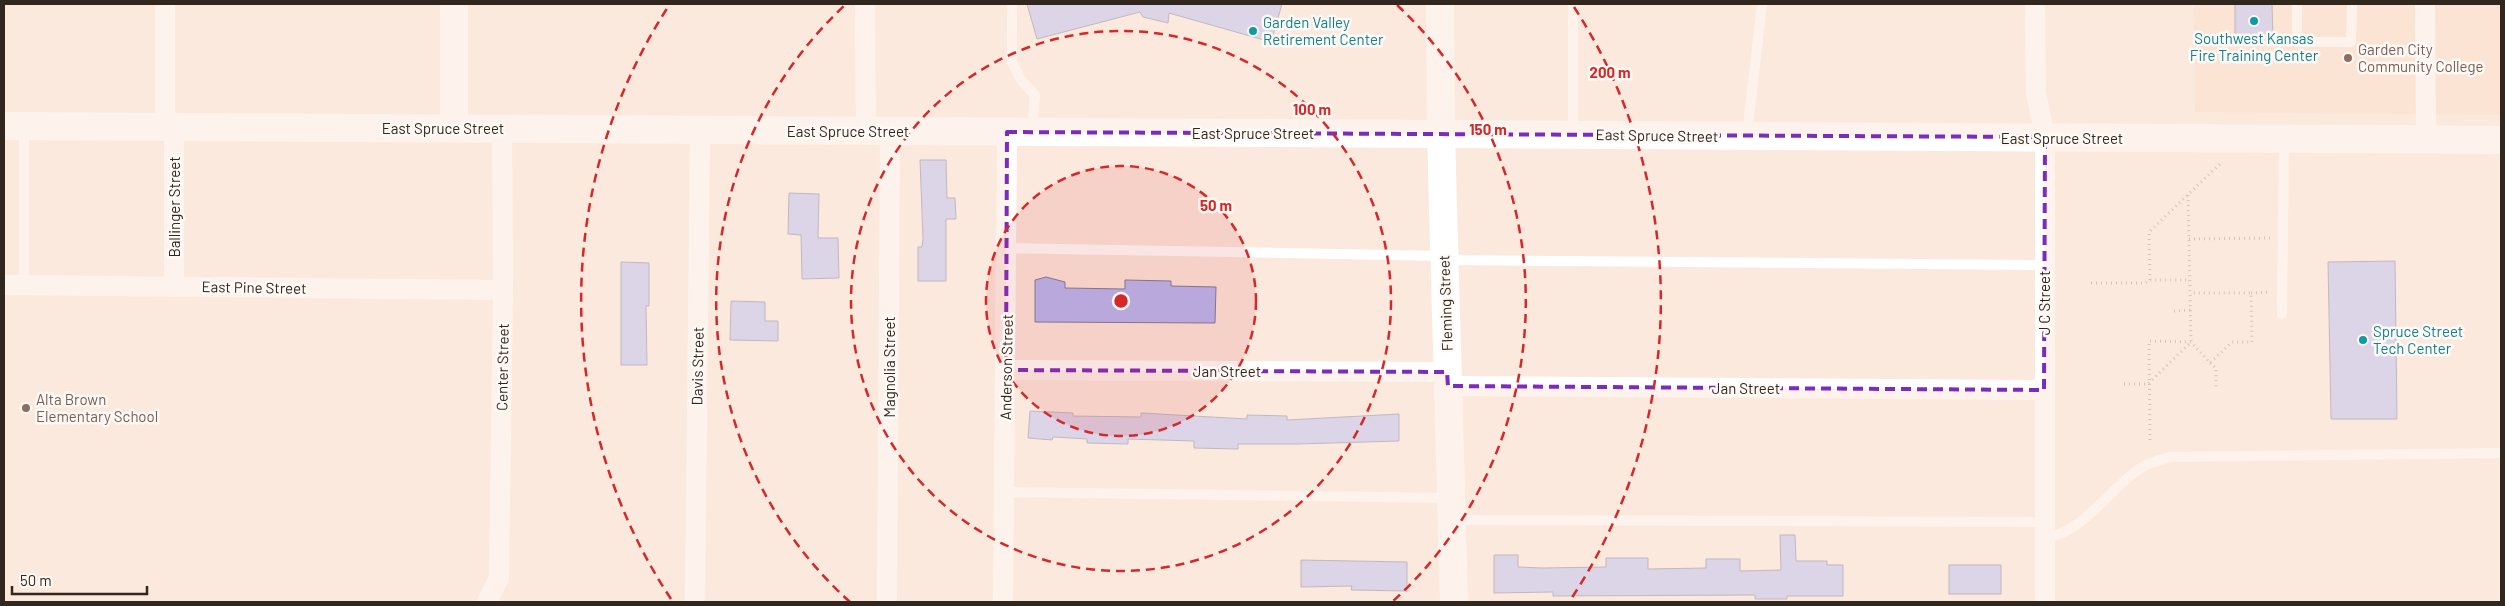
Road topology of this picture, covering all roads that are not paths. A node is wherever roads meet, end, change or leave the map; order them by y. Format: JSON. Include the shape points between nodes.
{"nodes":[{"id":1,"x":164,"y":4,"type":"edge"},
{"id":2,"x":454,"y":4,"type":"edge"},
{"id":3,"x":865,"y":4,"type":"edge"},
{"id":4,"x":1012,"y":4,"type":"edge"},
{"id":5,"x":1440,"y":4,"type":"edge"},
{"id":6,"x":1573,"y":4,"type":"edge"},
{"id":7,"x":1762,"y":4,"type":"edge"},
{"id":8,"x":2035,"y":4,"type":"edge"},
{"id":9,"x":2297,"y":4,"type":"edge"},
{"id":10,"x":2352,"y":4,"type":"edge"},
{"id":11,"x":2425,"y":4,"type":"edge"},
{"id":12,"x":14,"y":126,"type":"edge"},
{"id":13,"x":169,"y":127,"type":"junction"},
{"id":14,"x":454,"y":128,"type":"junction"},
{"id":15,"x":502,"y":129,"type":"junction"},
{"id":16,"x":700,"y":130,"type":"junction"},
{"id":17,"x":878,"y":131,"type":"junction"},
{"id":18,"x":1019,"y":132,"type":"junction"},
{"id":19,"x":1441,"y":134,"type":"junction"},
{"id":20,"x":1573,"y":134,"type":"junction"},
{"id":21,"x":1747,"y":136,"type":"junction"},
{"id":22,"x":2045,"y":137,"type":"junction"},
{"id":23,"x":2284,"y":139,"type":"junction"},
{"id":24,"x":2426,"y":140,"type":"junction"},
{"id":25,"x":2501,"y":140,"type":"edge"},
{"id":26,"x":1006,"y":248,"type":"junction"},
{"id":27,"x":1444,"y":258,"type":"junction"},
{"id":28,"x":2044,"y":265,"type":"junction"},
{"id":29,"x":14,"y":285,"type":"edge"},
{"id":30,"x":174,"y":286,"type":"junction"},
{"id":31,"x":503,"y":290,"type":"junction"},
{"id":32,"x":2282,"y":314,"type":"dead end"},
{"id":33,"x":1006,"y":370,"type":"junction"},
{"id":34,"x":1448,"y":379,"type":"junction"},
{"id":35,"x":2044,"y":390,"type":"junction"},
{"id":36,"x":2501,"y":453,"type":"edge"},
{"id":37,"x":1004,"y":492,"type":"junction"},
{"id":38,"x":1451,"y":509,"type":"junction"},
{"id":39,"x":2044,"y":530,"type":"junction"},
{"id":40,"x":487,"y":602,"type":"edge"},
{"id":41,"x":695,"y":602,"type":"edge"},
{"id":42,"x":887,"y":602,"type":"edge"},
{"id":43,"x":1003,"y":602,"type":"edge"},
{"id":44,"x":1454,"y":602,"type":"edge"},
{"id":45,"x":2045,"y":602,"type":"edge"}],
"edges":[{"from":1,"to":13,"type":"street","name":"Ballinger Street"},
{"from":2,"to":14,"type":"street"},
{"from":3,"to":17,"type":"street","name":"Magnolia Street"},
{"from":4,"to":18,"type":"lane","via":[[1012,62],[1035,95]]},
{"from":5,"to":19,"type":"street","name":"Fleming Street"},
{"from":6,"to":20,"type":"lane"},
{"from":7,"to":21,"type":"lane"},
{"from":8,"to":22,"type":"street","name":"J C Street","via":[[2036,93]]},
{"from":9,"to":10,"type":"lane","via":[[2297,42],[2351,42]]},
{"from":11,"to":24,"type":"street"},
{"from":12,"to":13,"type":"street","name":"East Spruce Street"},
{"from":12,"to":29,"type":"lane"},
{"from":13,"to":14,"type":"street","name":"East Spruce Street"},
{"from":13,"to":30,"type":"street","name":"Ballinger Street"},
{"from":14,"to":15,"type":"street","name":"East Spruce Street"},
{"from":15,"to":16,"type":"street","name":"East Spruce Street"},
{"from":15,"to":31,"type":"street","name":"Center Street"},
{"from":16,"to":17,"type":"street","name":"East Spruce Street"},
{"from":16,"to":41,"type":"street","name":"Davis Street"},
{"from":17,"to":18,"type":"street","name":"East Spruce Street"},
{"from":17,"to":42,"type":"street","name":"Magnolia Street"},
{"from":18,"to":19,"type":"street","name":"East Spruce Street"},
{"from":18,"to":26,"type":"street","name":"Anderson Street"},
{"from":19,"to":20,"type":"street","name":"East Spruce Street"},
{"from":19,"to":27,"type":"street","name":"Fleming Street"},
{"from":20,"to":21,"type":"street","name":"East Spruce Street"},
{"from":21,"to":22,"type":"street","name":"East Spruce Street"},
{"from":22,"to":23,"type":"street","name":"East Spruce Street"},
{"from":22,"to":28,"type":"street","name":"J C Street"},
{"from":23,"to":24,"type":"street","name":"East Spruce Street"},
{"from":23,"to":32,"type":"lane"},
{"from":24,"to":25,"type":"street","name":"East Spruce Street"},
{"from":26,"to":27,"type":"lane"},
{"from":26,"to":33,"type":"street","name":"Anderson Street"},
{"from":27,"to":28,"type":"lane"},
{"from":27,"to":34,"type":"street","name":"Fleming Street"},
{"from":28,"to":35,"type":"street","name":"J C Street"},
{"from":29,"to":30,"type":"street","name":"East Pine Street"},
{"from":30,"to":31,"type":"street","name":"East Pine Street"},
{"from":31,"to":40,"type":"street","name":"Center Street","via":[[499,578]]},
{"from":33,"to":34,"type":"street","name":"Jan Street"},
{"from":33,"to":37,"type":"street","name":"Anderson Street"},
{"from":34,"to":35,"type":"street","name":"Jan Street"},
{"from":34,"to":38,"type":"street","name":"Fleming Street"},
{"from":35,"to":39,"type":"street","name":"J C Street"},
{"from":36,"to":39,"type":"lane","via":[[2170,457],[2144,466],[2061,535]]},
{"from":37,"to":38,"type":"lane"},
{"from":37,"to":43,"type":"street","name":"Anderson Street"},
{"from":38,"to":39,"type":"lane"},
{"from":38,"to":44,"type":"street","name":"Fleming Street"},
{"from":39,"to":45,"type":"street","name":"J C Street"}]}
